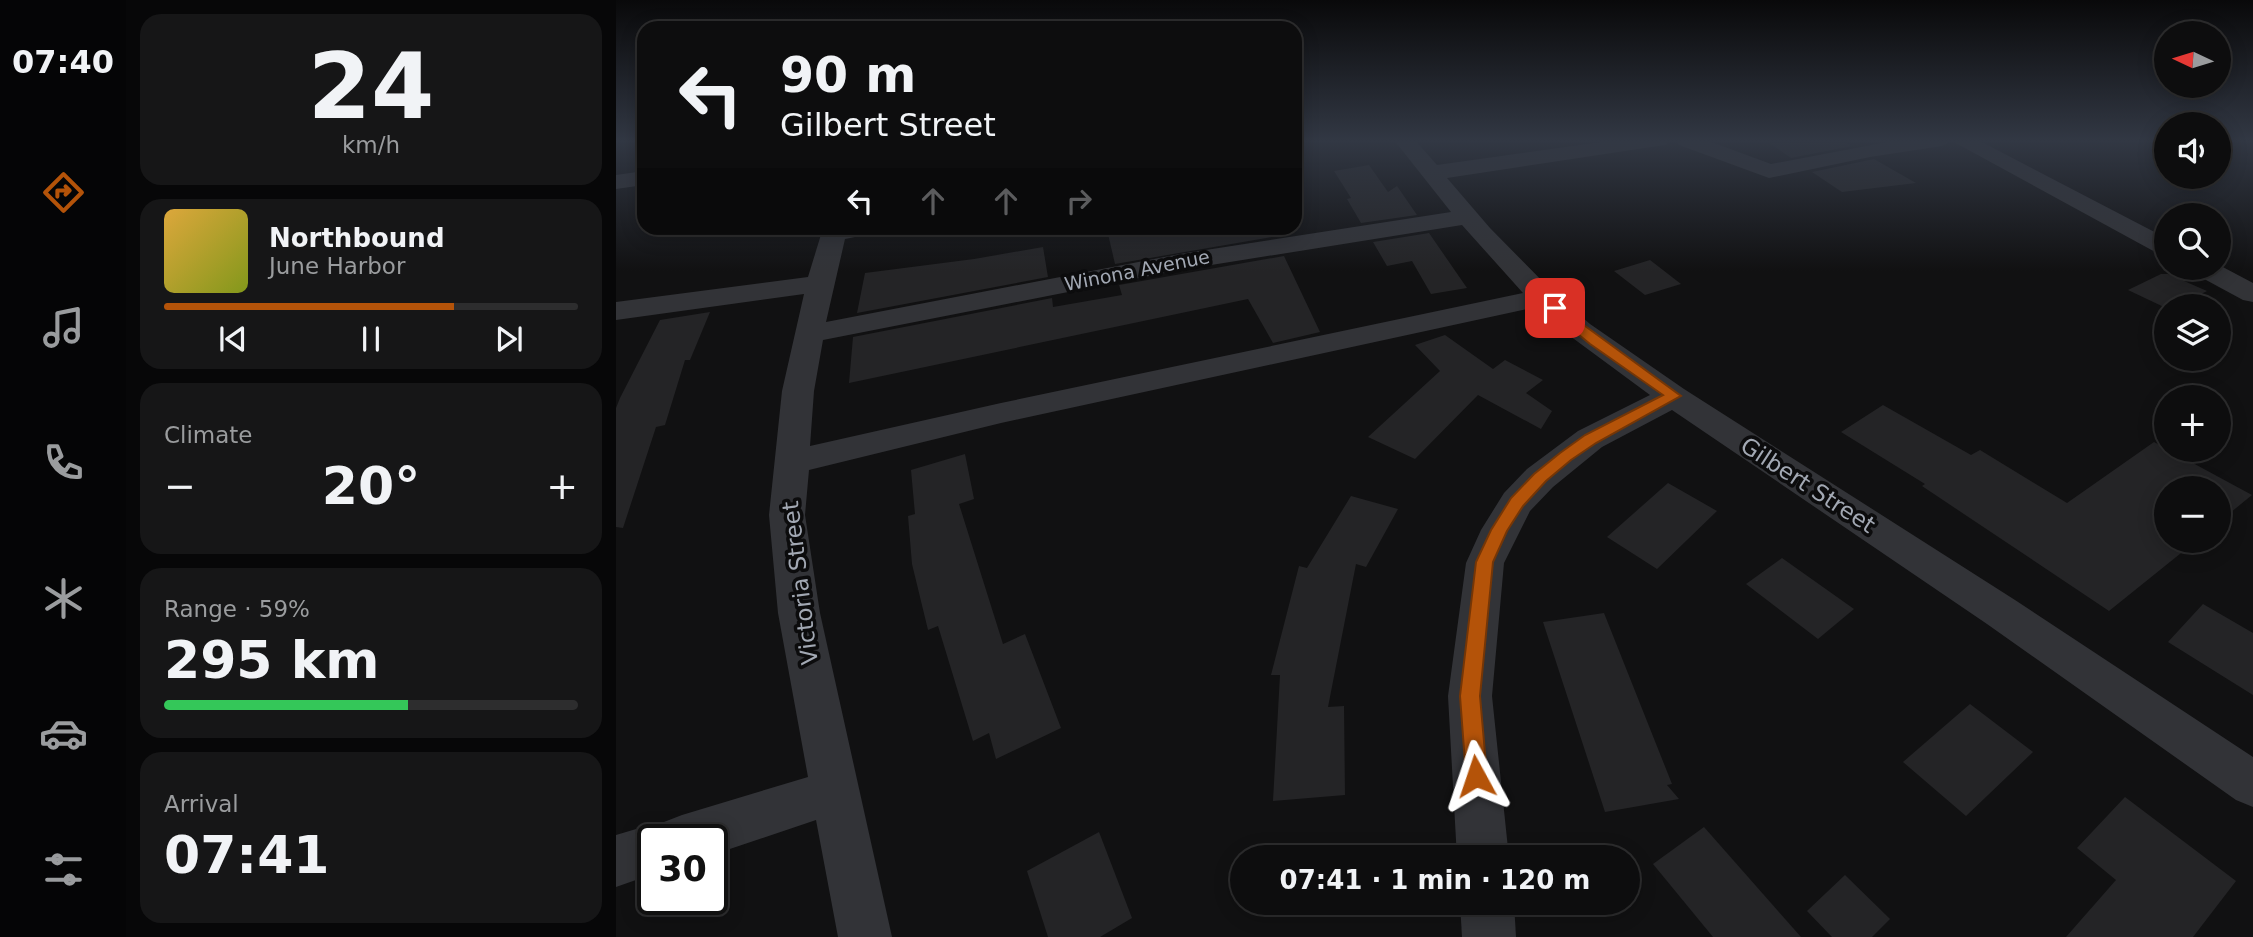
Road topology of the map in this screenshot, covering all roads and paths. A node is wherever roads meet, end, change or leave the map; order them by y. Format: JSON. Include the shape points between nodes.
{"nodes":[{"id":1,"x":1441,"y":184,"type":"edge"},
{"id":2,"x":2045,"y":184,"type":"edge"},
{"id":3,"x":1467,"y":217,"type":"junction"},
{"id":4,"x":842,"y":235,"type":"edge"},
{"id":5,"x":2154,"y":242,"type":"edge"},
{"id":6,"x":2227,"y":280,"type":"edge"},
{"id":7,"x":821,"y":283,"type":"junction"},
{"id":8,"x":2253,"y":294,"type":"edge"},
{"id":9,"x":1542,"y":297,"type":"junction"},
{"id":10,"x":616,"y":311,"type":"edge"},
{"id":11,"x":808,"y":334,"type":"junction"},
{"id":12,"x":1674,"y":396,"type":"junction"},
{"id":13,"x":790,"y":463,"type":"junction"},
{"id":14,"x":2253,"y":783,"type":"edge"},
{"id":15,"x":836,"y":791,"type":"junction"},
{"id":16,"x":728,"y":825,"type":"edge"},
{"id":17,"x":1482,"y":845,"type":"edge"},
{"id":18,"x":637,"y":854,"type":"edge"},
{"id":19,"x":616,"y":861,"type":"edge"},
{"id":20,"x":1488,"y":915,"type":"edge"},
{"id":21,"x":865,"y":937,"type":"edge"},
{"id":22,"x":1489,"y":937,"type":"edge"}],
"edges":[{"from":1,"to":3,"type":"street","name":"Gilbert Street"},
{"from":2,"to":5,"type":"street"},
{"from":3,"to":9,"type":"street","name":"Gilbert Street"},
{"from":3,"to":11,"type":"street","name":"Winona Avenue","via":[[1180,262]]},
{"from":4,"to":7,"type":"street","name":"Victoria Street"},
{"from":6,"to":8,"type":"street"},
{"from":7,"to":10,"type":"street"},
{"from":7,"to":11,"type":"street","name":"Victoria Street"},
{"from":9,"to":12,"type":"street","name":"Gilbert Street","via":[[1580,330]]},
{"from":9,"to":13,"type":"street"},
{"from":11,"to":13,"type":"street","name":"Victoria Street"},
{"from":12,"to":14,"type":"street","name":"Gilbert Street"},
{"from":12,"to":17,"type":"street","via":[[1590,439],[1540,478],[1511,511],[1485,562],[1470,696]]},
{"from":13,"to":15,"type":"street","name":"Victoria Street","via":[[787,515],[799,613]]},
{"from":15,"to":16,"type":"street"},
{"from":15,"to":21,"type":"street","name":"Victoria Street"},
{"from":18,"to":19,"type":"street"},
{"from":20,"to":22,"type":"street"}]}
